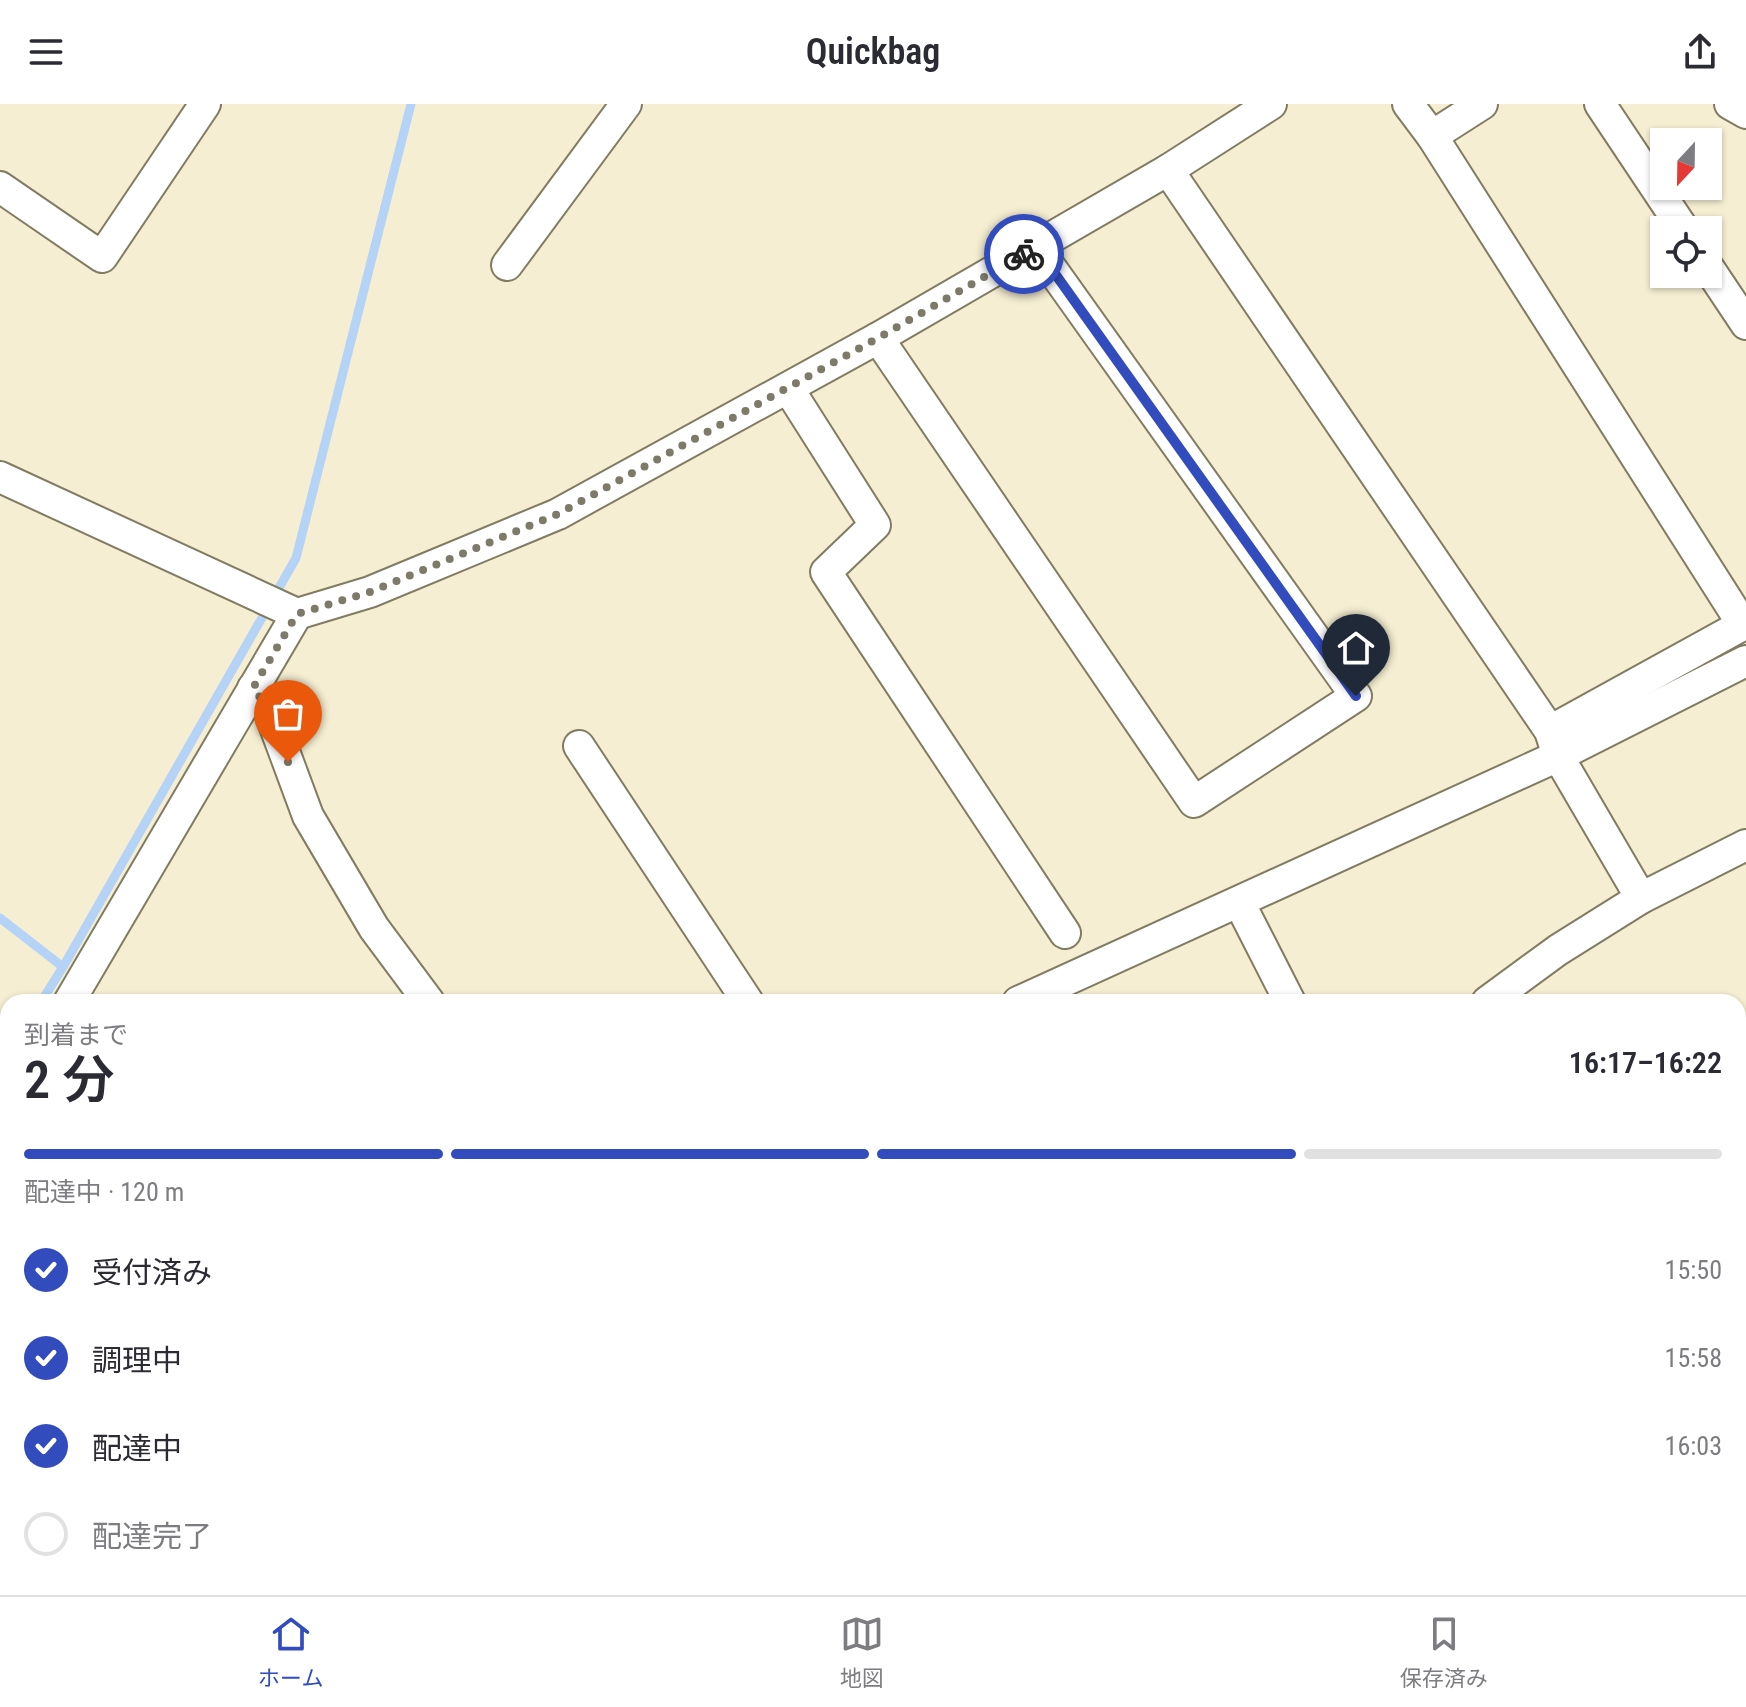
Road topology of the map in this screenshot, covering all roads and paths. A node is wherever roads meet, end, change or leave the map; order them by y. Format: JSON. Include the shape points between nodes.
{"nodes":[{"id":1,"x":205,"y":104,"type":"edge"},
{"id":2,"x":626,"y":104,"type":"edge"},
{"id":3,"x":1271,"y":104,"type":"edge"},
{"id":4,"x":1408,"y":104,"type":"edge"},
{"id":5,"x":1482,"y":104,"type":"edge"},
{"id":6,"x":1600,"y":104,"type":"edge"},
{"id":7,"x":1730,"y":104,"type":"edge"},
{"id":8,"x":1746,"y":113,"type":"edge"},
{"id":9,"x":1432,"y":136,"type":"junction"},
{"id":10,"x":1168,"y":170,"type":"junction"},
{"id":11,"x":0,"y":187,"type":"edge"},
{"id":12,"x":1675,"y":216,"type":"edge"},
{"id":13,"x":1036,"y":247,"type":"junction"},
{"id":14,"x":507,"y":265,"type":"dead end"},
{"id":15,"x":1722,"y":288,"type":"edge"},
{"id":16,"x":1746,"y":324,"type":"edge"},
{"id":17,"x":878,"y":338,"type":"junction"},
{"id":18,"x":788,"y":388,"type":"junction"},
{"id":19,"x":0,"y":477,"type":"edge"},
{"id":20,"x":290,"y":611,"type":"junction"},
{"id":21,"x":1744,"y":624,"type":"edge"},
{"id":22,"x":1746,"y":661,"type":"edge"},
{"id":23,"x":253,"y":688,"type":"junction"},
{"id":24,"x":1554,"y":744,"type":"junction"},
{"id":25,"x":579,"y":746,"type":"dead end"},
{"id":26,"x":1746,"y":845,"type":"edge"},
{"id":27,"x":1641,"y":898,"type":"junction"},
{"id":28,"x":1239,"y":902,"type":"junction"},
{"id":29,"x":1065,"y":933,"type":"dead end"},
{"id":30,"x":74,"y":994,"type":"edge"},
{"id":31,"x":422,"y":994,"type":"edge"},
{"id":32,"x":743,"y":994,"type":"edge"},
{"id":33,"x":1036,"y":994,"type":"edge"},
{"id":34,"x":1286,"y":994,"type":"edge"},
{"id":35,"x":1498,"y":994,"type":"edge"}],
"edges":[{"from":1,"to":11,"type":"street","via":[[102,257]]},
{"from":2,"to":14,"type":"street"},
{"from":3,"to":10,"type":"street"},
{"from":4,"to":9,"type":"street"},
{"from":5,"to":9,"type":"street"},
{"from":6,"to":12,"type":"street"},
{"from":7,"to":8,"type":"street"},
{"from":9,"to":21,"type":"street"},
{"from":10,"to":13,"type":"street"},
{"from":10,"to":24,"type":"street"},
{"from":13,"to":17,"type":"street"},
{"from":13,"to":17,"type":"street","via":[[1356,696],[1194,802]]},
{"from":15,"to":16,"type":"street"},
{"from":17,"to":18,"type":"street"},
{"from":18,"to":20,"type":"street","via":[[558,514],[370,592]]},
{"from":18,"to":29,"type":"street","via":[[875,525],[826,572]]},
{"from":19,"to":20,"type":"street"},
{"from":20,"to":23,"type":"street"},
{"from":21,"to":24,"type":"street"},
{"from":22,"to":24,"type":"street"},
{"from":23,"to":30,"type":"street"},
{"from":23,"to":31,"type":"street","via":[[268,708],[308,816],[374,928]]},
{"from":24,"to":27,"type":"street"},
{"from":24,"to":28,"type":"street"},
{"from":25,"to":32,"type":"street"},
{"from":26,"to":27,"type":"street"},
{"from":27,"to":35,"type":"street"},
{"from":28,"to":33,"type":"street"},
{"from":28,"to":34,"type":"street"}]}
